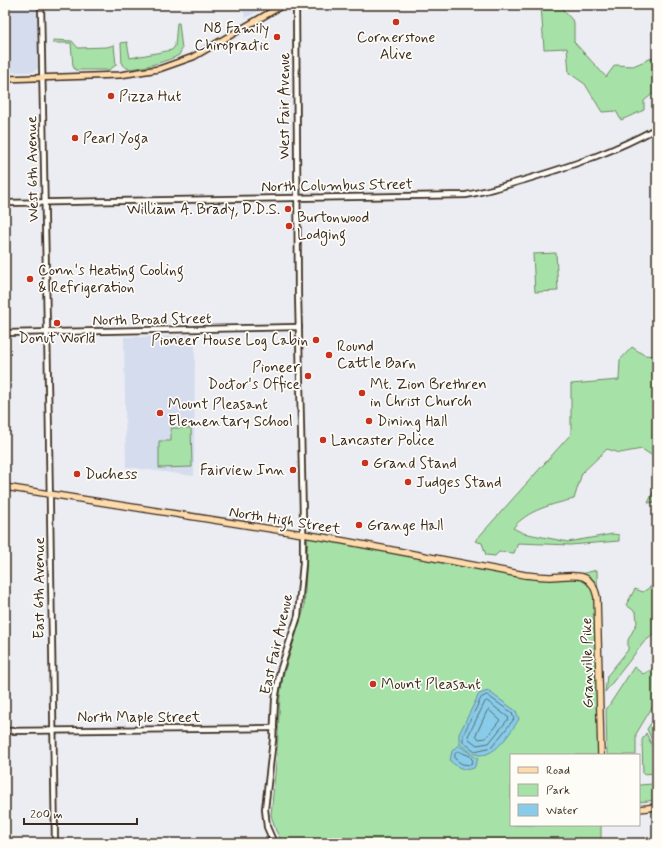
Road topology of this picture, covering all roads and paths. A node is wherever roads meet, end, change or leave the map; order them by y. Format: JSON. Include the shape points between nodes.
{"nodes":[{"id":1,"x":41,"y":5,"type":"edge"},
{"id":2,"x":283,"y":5,"type":"edge"},
{"id":3,"x":296,"y":5,"type":"edge"},
{"id":4,"x":5,"y":78,"type":"edge"},
{"id":5,"x":43,"y":78,"type":"junction"},
{"id":6,"x":657,"y":128,"type":"edge"},
{"id":7,"x":297,"y":198,"type":"junction"},
{"id":8,"x":5,"y":202,"type":"edge"},
{"id":9,"x":45,"y":202,"type":"junction"},
{"id":10,"x":299,"y":327,"type":"junction"},
{"id":11,"x":47,"y":332,"type":"junction"},
{"id":12,"x":5,"y":333,"type":"edge"},
{"id":13,"x":5,"y":488,"type":"edge"},
{"id":14,"x":50,"y":494,"type":"junction"},
{"id":15,"x":303,"y":534,"type":"junction"},
{"id":16,"x":584,"y":577,"type":"joint"},
{"id":17,"x":274,"y":728,"type":"junction"},
{"id":18,"x":53,"y":730,"type":"junction"},
{"id":19,"x":5,"y":731,"type":"edge"},
{"id":20,"x":601,"y":754,"type":"edge"},
{"id":21,"x":657,"y":807,"type":"edge"},
{"id":22,"x":640,"y":809,"type":"edge"},
{"id":23,"x":55,"y":843,"type":"edge"},
{"id":24,"x":274,"y":843,"type":"edge"}],
"edges":[{"from":1,"to":5,"type":"main road","name":"West 6th Avenue"},
{"from":2,"to":5,"type":"main road","via":[[193,57],[159,69],[120,75]]},
{"from":3,"to":7,"type":"main road","name":"West Fair Avenue"},
{"from":4,"to":5,"type":"main road"},
{"from":5,"to":9,"type":"main road","name":"West 6th Avenue"},
{"from":6,"to":7,"type":"main road","name":"North Columbus Street","via":[[594,158],[486,191],[459,195]]},
{"from":7,"to":9,"type":"main road","name":"North Columbus Street"},
{"from":7,"to":10,"type":"main road","name":"West Fair Avenue"},
{"from":8,"to":9,"type":"main road","name":"North Columbus Street"},
{"from":9,"to":11,"type":"main road","name":"West 6th Avenue"},
{"from":10,"to":11,"type":"main road","name":"North Broad Street"},
{"from":10,"to":15,"type":"main road","name":"East Fair Avenue"},
{"from":11,"to":12,"type":"main road","name":"North Broad Street"},
{"from":11,"to":14,"type":"main road","name":"East 6th Avenue"},
{"from":13,"to":14,"type":"highway","name":"North High Street"},
{"from":14,"to":15,"type":"highway","name":"North High Street"},
{"from":14,"to":18,"type":"main road","name":"East 6th Avenue"},
{"from":15,"to":16,"type":"highway","name":"North High Street","via":[[525,575]]},
{"from":15,"to":17,"type":"main road","name":"East Fair Avenue","via":[[300,608],[277,680]]},
{"from":16,"to":20,"type":"highway","name":"Granville Pike","via":[[593,584],[598,598]]},
{"from":17,"to":18,"type":"main road","name":"North Maple Street"},
{"from":17,"to":24,"type":"main road","name":"East Fair Avenue","via":[[264,809],[267,827]]},
{"from":18,"to":19,"type":"main road","name":"North Maple Street"},
{"from":18,"to":23,"type":"main road","name":"East 6th Avenue"},
{"from":21,"to":22,"type":"highway"}]}
